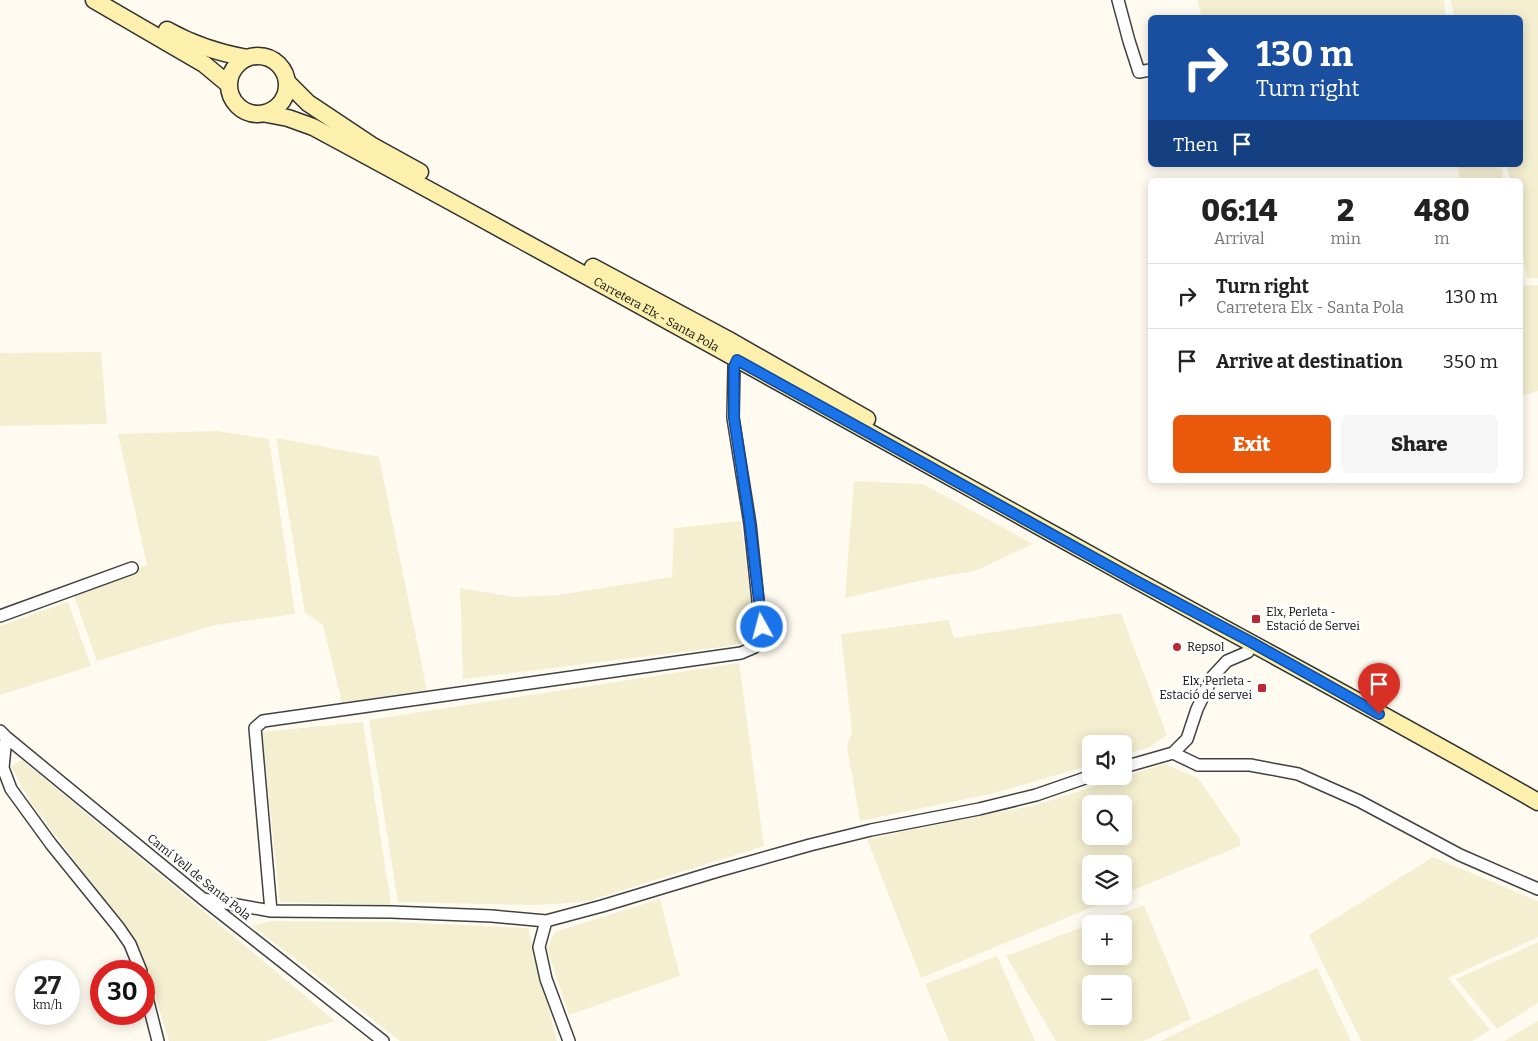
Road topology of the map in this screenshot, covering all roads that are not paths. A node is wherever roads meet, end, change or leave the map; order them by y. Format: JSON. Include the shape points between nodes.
{"nodes":[{"id":1,"x":94,"y":0,"type":"edge"},
{"id":2,"x":113,"y":0,"type":"edge"},
{"id":3,"x":1118,"y":0,"type":"edge"},
{"id":4,"x":247,"y":58,"type":"junction"},
{"id":5,"x":1148,"y":70,"type":"edge"},
{"id":6,"x":288,"y":83,"type":"junction"},
{"id":7,"x":228,"y":84,"type":"junction"},
{"id":8,"x":267,"y":114,"type":"junction"},
{"id":9,"x":737,"y":360,"type":"junction"},
{"id":10,"x":132,"y":568,"type":"dead end"},
{"id":11,"x":0,"y":616,"type":"edge"},
{"id":12,"x":1248,"y":652,"type":"dead end"},
{"id":13,"x":3,"y":734,"type":"edge"},
{"id":14,"x":1174,"y":753,"type":"junction"},
{"id":15,"x":1132,"y":765,"type":"edge"},
{"id":16,"x":1,"y":769,"type":"edge"},
{"id":17,"x":1082,"y":779,"type":"edge"},
{"id":18,"x":1538,"y":794,"type":"edge"},
{"id":19,"x":1538,"y":802,"type":"edge"},
{"id":20,"x":1538,"y":889,"type":"edge"},
{"id":21,"x":203,"y":899,"type":"junction"},
{"id":22,"x":271,"y":911,"type":"junction"},
{"id":23,"x":546,"y":921,"type":"junction"},
{"id":24,"x":136,"y":960,"type":"edge"},
{"id":25,"x":154,"y":1025,"type":"edge"},
{"id":26,"x":158,"y":1041,"type":"edge"},
{"id":27,"x":383,"y":1041,"type":"edge"},
{"id":28,"x":569,"y":1041,"type":"edge"}],
"edges":[{"from":1,"to":7,"type":"main road","via":[[204,64]]},
{"from":2,"to":4,"type":"main road","via":[[185,40]]},
{"from":3,"to":5,"type":"street","via":[[1139,72]]},
{"from":4,"to":6,"type":"main road","via":[[271,60],[285,73]]},
{"from":4,"to":7,"type":"main road","via":[[234,69]]},
{"from":6,"to":8,"type":"main road","via":[[284,100]]},
{"from":6,"to":18,"type":"main road","name":"Carretera Elx - Santa Pola","via":[[308,103],[371,144],[727,339],[1039,517],[1255,634]]},
{"from":7,"to":8,"type":"main road","via":[[229,93],[244,111]]},
{"from":8,"to":9,"type":"main road","name":"Carretera Elx - Santa Pola","via":[[313,127]]},
{"from":9,"to":19,"type":"main road","name":"Carretera Elx - Santa Pola"},
{"from":9,"to":22,"type":"street","via":[[734,367],[734,418],[750,524],[762,639],[755,647],[741,653],[263,720],[255,728]]},
{"from":10,"to":11,"type":"street"},
{"from":12,"to":14,"type":"street","via":[[1227,660],[1214,676],[1197,709],[1187,739]]},
{"from":13,"to":16,"type":"street"},
{"from":13,"to":21,"type":"street","name":"Camí Vell de Santa Pola"},
{"from":14,"to":15,"type":"street"},
{"from":14,"to":20,"type":"street","via":[[1198,765],[1250,765],[1298,774],[1359,801],[1460,855]]},
{"from":16,"to":24,"type":"street","via":[[11,789],[51,844],[119,928]]},
{"from":17,"to":23,"type":"street","via":[[980,809],[810,845]]},
{"from":21,"to":22,"type":"street"},
{"from":21,"to":27,"type":"street","name":"Camí Vell de Santa Pola"},
{"from":22,"to":23,"type":"street","via":[[391,912]]},
{"from":23,"to":28,"type":"street","via":[[539,946],[546,980]]},
{"from":25,"to":26,"type":"street"}]}
